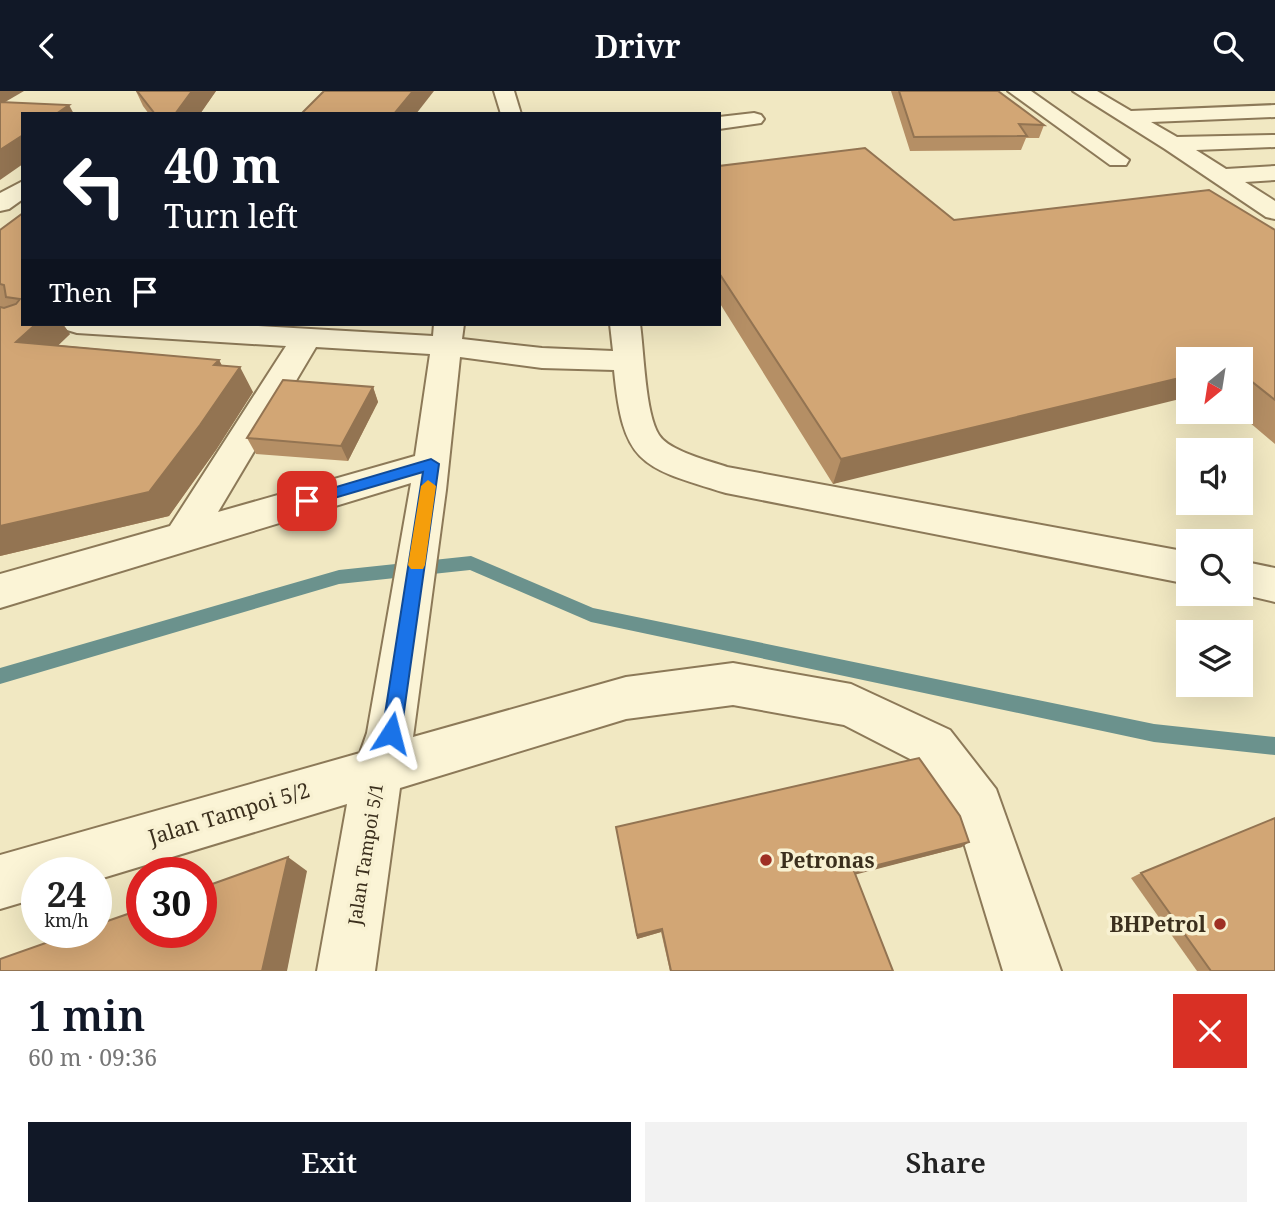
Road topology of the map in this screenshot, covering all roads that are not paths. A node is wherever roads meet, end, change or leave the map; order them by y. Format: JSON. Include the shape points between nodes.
{"nodes":[{"id":1,"x":504,"y":91,"type":"edge"},
{"id":2,"x":1018,"y":91,"type":"edge"},
{"id":3,"x":1084,"y":92,"type":"edge"},
{"id":4,"x":1121,"y":92,"type":"edge"},
{"id":5,"x":1275,"y":111,"type":"edge"},
{"id":6,"x":510,"y":112,"type":"edge"},
{"id":7,"x":1127,"y":117,"type":"junction"},
{"id":8,"x":754,"y":119,"type":"dead end"},
{"id":9,"x":721,"y":123,"type":"edge"},
{"id":10,"x":1275,"y":141,"type":"edge"},
{"id":11,"x":1173,"y":145,"type":"junction"},
{"id":12,"x":1118,"y":160,"type":"dead end"},
{"id":13,"x":1275,"y":173,"type":"edge"},
{"id":14,"x":1223,"y":176,"type":"junction"},
{"id":15,"x":1275,"y":211,"type":"edge"},
{"id":16,"x":112,"y":326,"type":"edge"},
{"id":17,"x":625,"y":326,"type":"edge"},
{"id":18,"x":447,"y":335,"type":"edge"},
{"id":19,"x":307,"y":337,"type":"junction"},
{"id":20,"x":630,"y":361,"type":"junction"},
{"id":21,"x":430,"y":477,"type":"junction"},
{"id":22,"x":183,"y":537,"type":"junction"},
{"id":23,"x":1176,"y":566,"type":"edge"},
{"id":24,"x":1253,"y":580,"type":"edge"},
{"id":25,"x":1275,"y":585,"type":"edge"},
{"id":26,"x":0,"y":591,"type":"edge"},
{"id":27,"x":385,"y":751,"type":"junction"},
{"id":28,"x":0,"y":882,"type":"edge"},
{"id":29,"x":346,"y":971,"type":"edge"},
{"id":30,"x":1032,"y":971,"type":"edge"}],
"edges":[{"from":1,"to":6,"type":"street"},
{"from":2,"to":12,"type":"street"},
{"from":3,"to":4,"type":"street"},
{"from":3,"to":7,"type":"street"},
{"from":5,"to":7,"type":"street"},
{"from":7,"to":11,"type":"street"},
{"from":8,"to":9,"type":"street"},
{"from":10,"to":11,"type":"street"},
{"from":11,"to":14,"type":"street"},
{"from":13,"to":14,"type":"street"},
{"from":14,"to":15,"type":"street"},
{"from":16,"to":19,"type":"street"},
{"from":17,"to":20,"type":"street"},
{"from":18,"to":19,"type":"street"},
{"from":18,"to":20,"type":"street","via":[[542,358]]},
{"from":18,"to":21,"type":"street","name":"Jalan Tampoi 5/1"},
{"from":19,"to":22,"type":"street"},
{"from":20,"to":23,"type":"street","via":[[638,422],[647,443],[681,465],[726,480]]},
{"from":21,"to":22,"type":"street"},
{"from":21,"to":27,"type":"street","name":"Jalan Tampoi 5/1"},
{"from":22,"to":26,"type":"street"},
{"from":24,"to":25,"type":"street"},
{"from":27,"to":28,"type":"street","name":"Jalan Tampoi 5/2"},
{"from":27,"to":29,"type":"street","name":"Jalan Tampoi 5/1"},
{"from":27,"to":30,"type":"street","name":"Jalan Tampoi 5/2","via":[[663,691],[733,684],[851,705],[933,746],[978,807]]}]}
